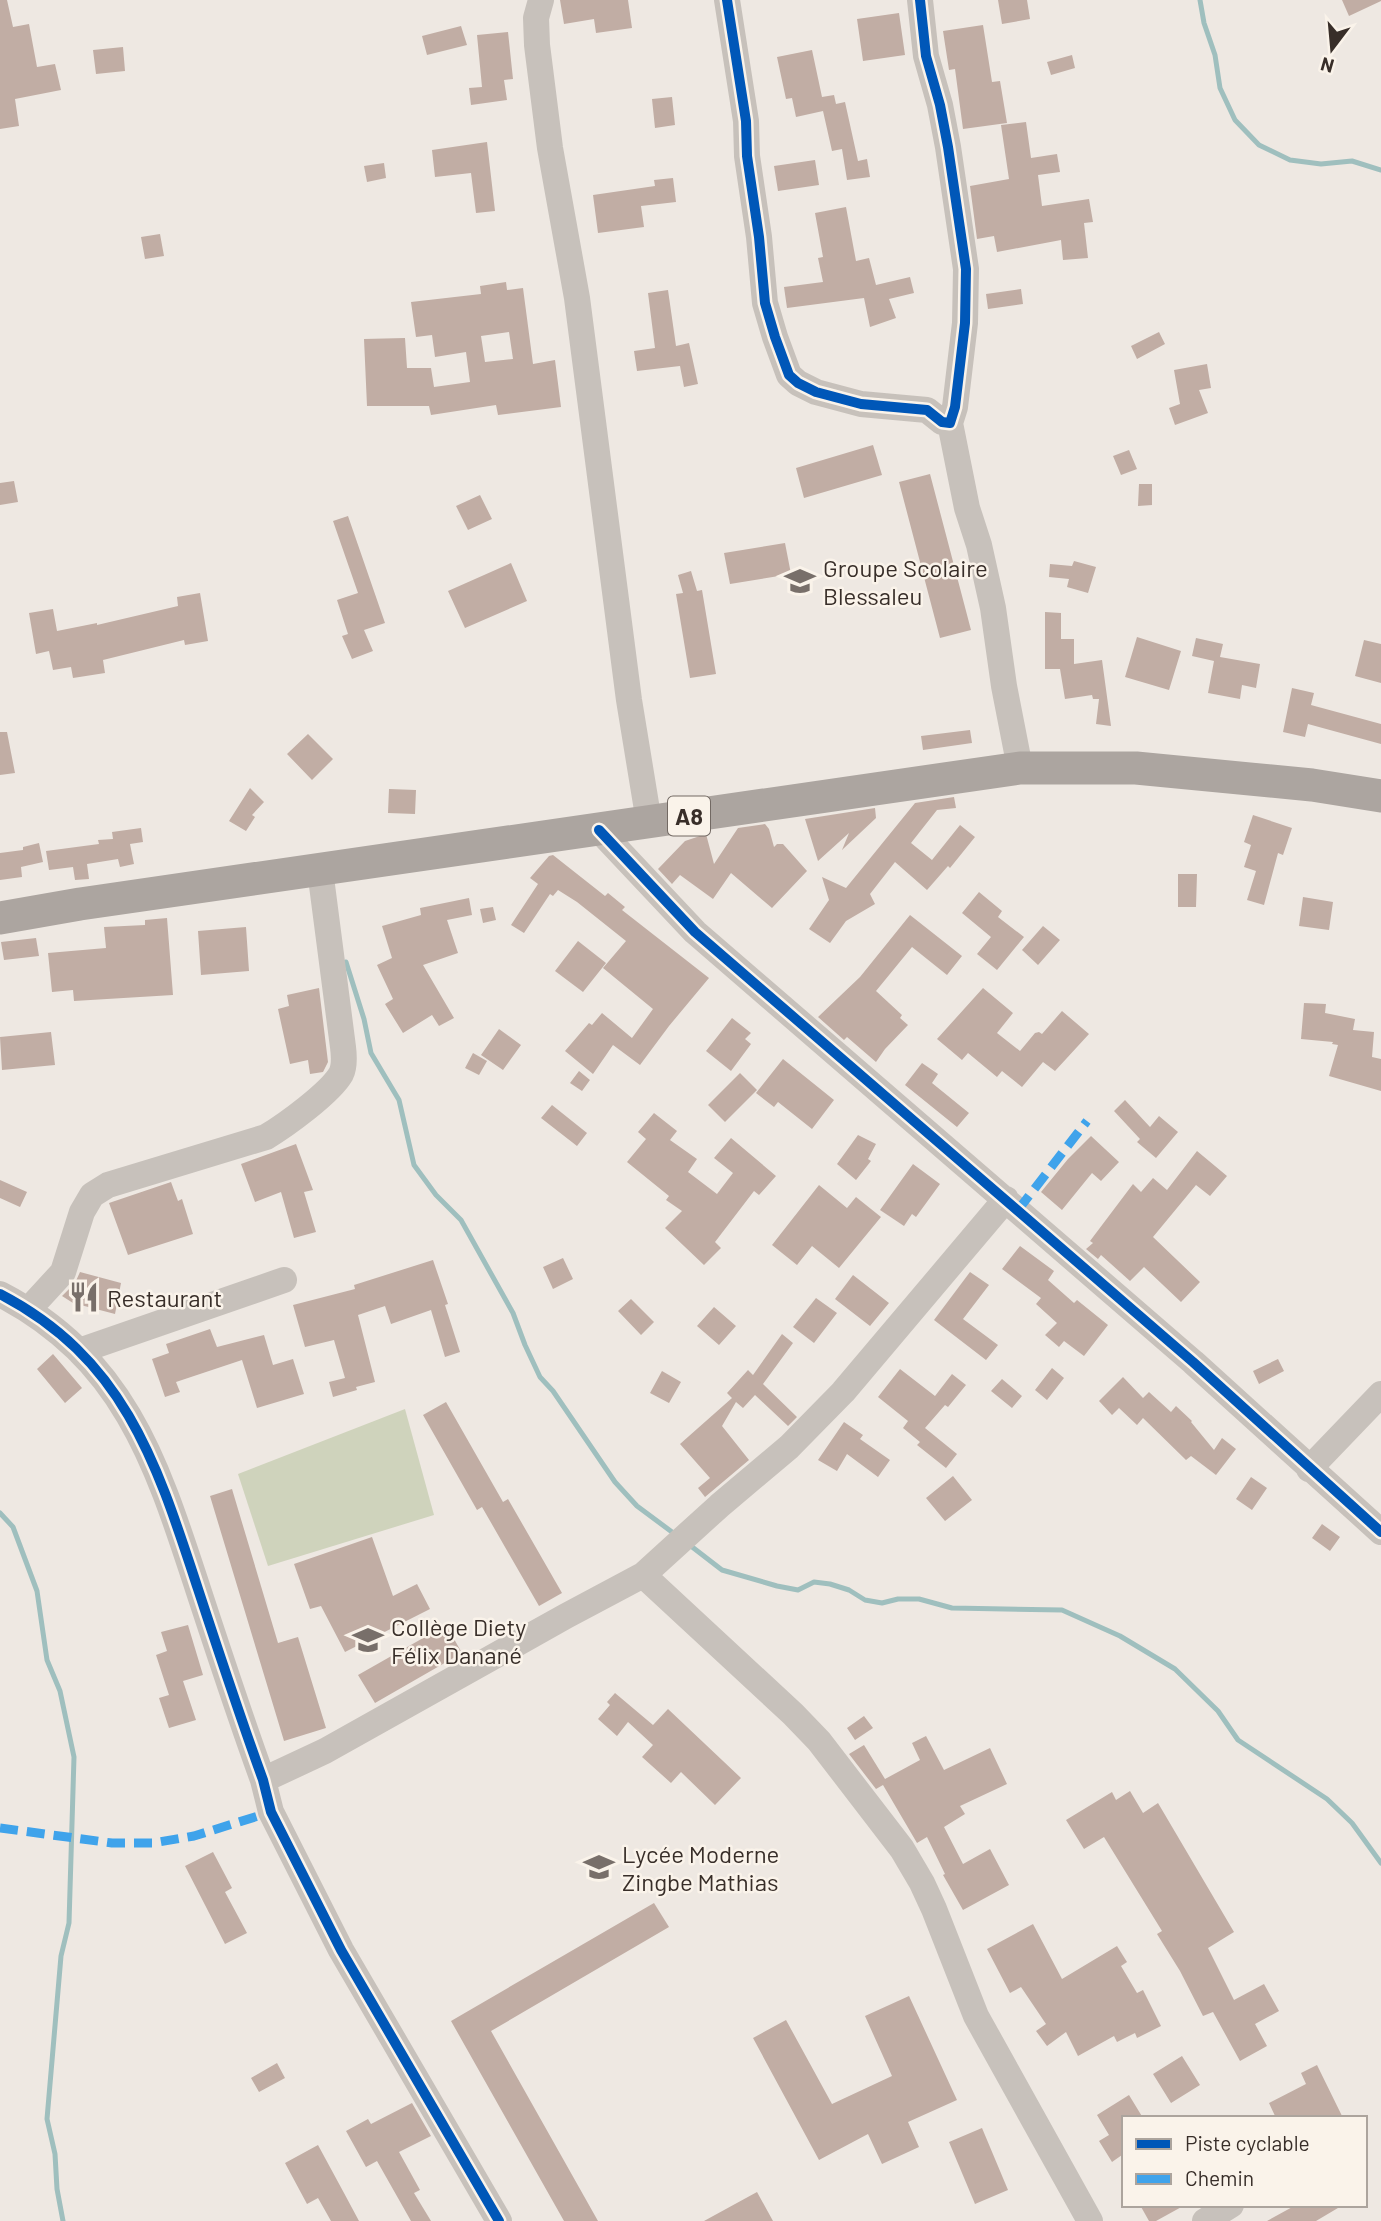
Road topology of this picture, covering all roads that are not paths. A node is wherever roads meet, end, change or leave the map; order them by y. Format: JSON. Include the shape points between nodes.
{"nodes":[{"id":1,"x":541,"y":0,"type":"edge"},
{"id":2,"x":727,"y":0,"type":"edge"},
{"id":3,"x":920,"y":0,"type":"edge"},
{"id":4,"x":950,"y":423,"type":"junction"},
{"id":5,"x":1020,"y":768,"type":"junction"},
{"id":6,"x":1381,"y":796,"type":"edge"},
{"id":7,"x":649,"y":822,"type":"junction"},
{"id":8,"x":599,"y":830,"type":"junction"},
{"id":9,"x":320,"y":870,"type":"junction"},
{"id":10,"x":0,"y":918,"type":"edge"},
{"id":11,"x":1006,"y":1199,"type":"junction"},
{"id":12,"x":284,"y":1280,"type":"dead end"},
{"id":13,"x":0,"y":1294,"type":"edge"},
{"id":14,"x":29,"y":1309,"type":"junction"},
{"id":15,"x":79,"y":1351,"type":"junction"},
{"id":16,"x":1381,"y":1394,"type":"edge"},
{"id":17,"x":1309,"y":1469,"type":"junction"},
{"id":18,"x":1381,"y":1532,"type":"edge"},
{"id":19,"x":643,"y":1575,"type":"junction"},
{"id":20,"x":262,"y":1780,"type":"junction"},
{"id":21,"x":1228,"y":2207,"type":"edge"},
{"id":22,"x":499,"y":2221,"type":"edge"},
{"id":23,"x":1090,"y":2221,"type":"edge"},
{"id":24,"x":1205,"y":2221,"type":"edge"}],
"edges":[{"from":1,"to":7,"type":"street","via":[[537,44]]},
{"from":2,"to":4,"type":"street","via":[[746,121],[765,303],[789,375],[816,392],[861,404],[927,410]]},
{"from":3,"to":4,"type":"street","via":[[926,56],[948,146],[966,269],[965,323],[956,407]]},
{"from":4,"to":5,"type":"street","via":[[993,608]]},
{"from":5,"to":6,"type":"main road","number":"A8","via":[[1136,768]]},
{"from":5,"to":7,"type":"main road","number":"A8"},
{"from":7,"to":8,"type":"main road","number":"A8"},
{"from":8,"to":9,"type":"main road","number":"A8"},
{"from":8,"to":11,"type":"street","via":[[695,932]]},
{"from":9,"to":10,"type":"main road","number":"A8"},
{"from":9,"to":14,"type":"street","via":[[344,1047],[340,1074],[266,1137],[108,1185],[93,1195],[82,1212],[63,1272]]},
{"from":11,"to":17,"type":"street"},
{"from":11,"to":19,"type":"street","via":[[843,1392],[789,1447]]},
{"from":12,"to":15,"type":"street"},
{"from":13,"to":14,"type":"street"},
{"from":14,"to":15,"type":"street"},
{"from":15,"to":20,"type":"street","via":[[116,1392],[168,1495]]},
{"from":16,"to":17,"type":"street"},
{"from":17,"to":18,"type":"street"},
{"from":19,"to":20,"type":"street","via":[[325,1751]]},
{"from":19,"to":23,"type":"street","via":[[811,1732],[902,1849],[934,1909],[976,2016]]},
{"from":20,"to":22,"type":"street","via":[[271,1812],[341,1950]]},
{"from":21,"to":24,"type":"street"}]}
